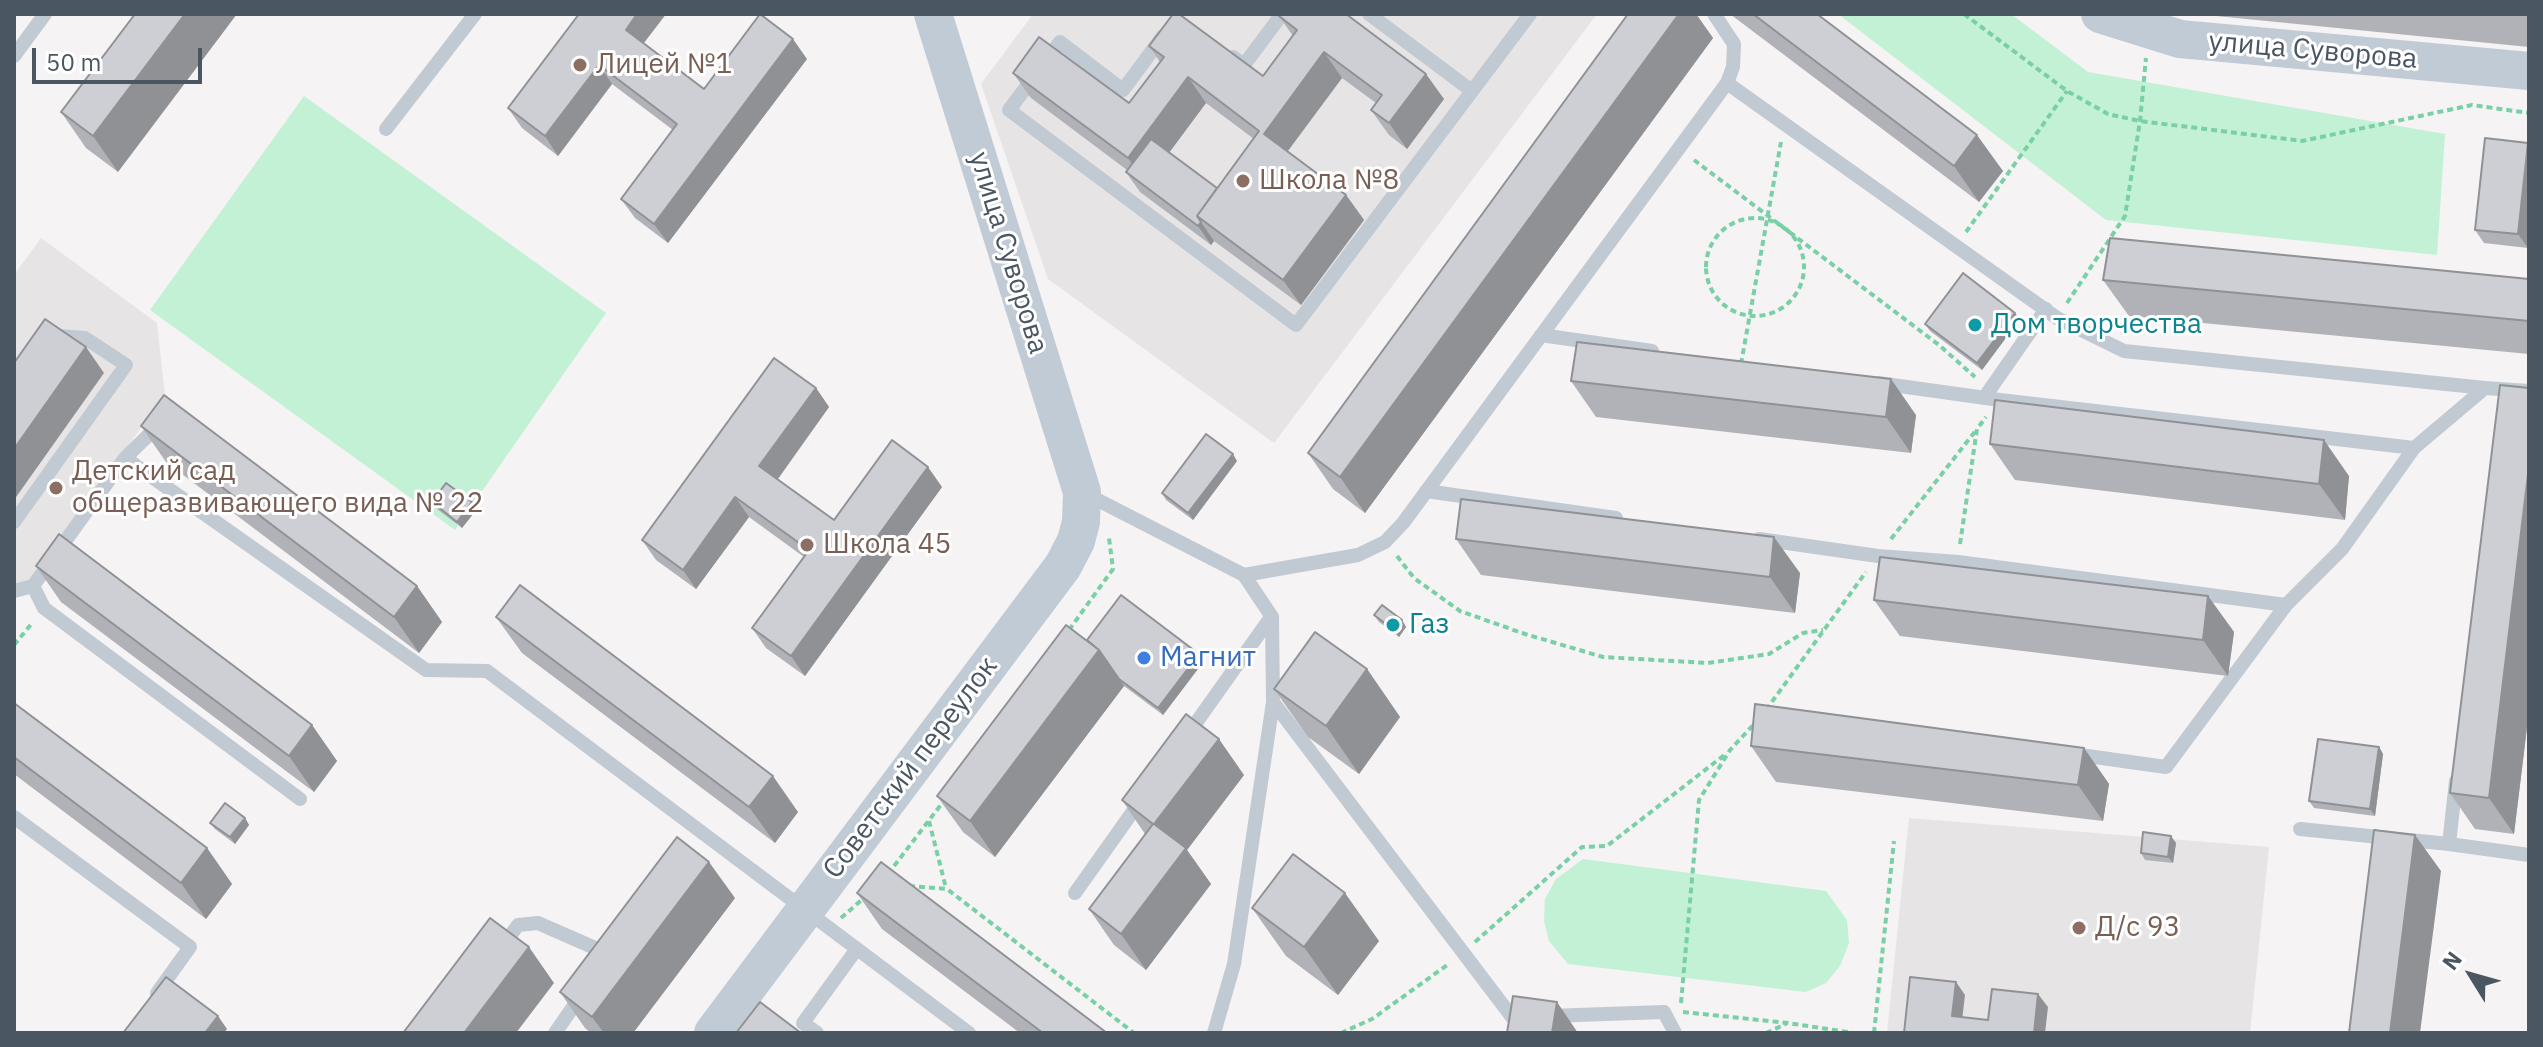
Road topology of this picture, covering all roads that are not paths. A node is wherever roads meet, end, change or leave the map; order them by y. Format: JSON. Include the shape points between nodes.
{"nodes":[{"id":1,"x":45,"y":14,"type":"edge"},
{"id":2,"x":475,"y":14,"type":"edge"},
{"id":3,"x":933,"y":14,"type":"edge"},
{"id":4,"x":1282,"y":14,"type":"edge"},
{"id":5,"x":1369,"y":14,"type":"edge"},
{"id":6,"x":1530,"y":14,"type":"edge"},
{"id":7,"x":1714,"y":14,"type":"edge"},
{"id":8,"x":2100,"y":14,"type":"edge"},
{"id":9,"x":2149,"y":22,"type":"edge"},
{"id":10,"x":1169,"y":28,"type":"edge"},
{"id":11,"x":1222,"y":49,"type":"edge"},
{"id":12,"x":14,"y":56,"type":"edge"},
{"id":13,"x":2529,"y":71,"type":"edge"},
{"id":14,"x":1727,"y":83,"type":"junction"},
{"id":15,"x":1472,"y":91,"type":"junction"},
{"id":16,"x":386,"y":129,"type":"dead end"},
{"id":17,"x":2051,"y":314,"type":"junction"},
{"id":18,"x":1541,"y":335,"type":"junction"},
{"id":19,"x":49,"y":349,"type":"edge"},
{"id":20,"x":1664,"y":353,"type":"edge"},
{"id":21,"x":1862,"y":381,"type":"edge"},
{"id":22,"x":2485,"y":388,"type":"junction"},
{"id":23,"x":2503,"y":388,"type":"junction"},
{"id":24,"x":2529,"y":391,"type":"edge"},
{"id":25,"x":1991,"y":396,"type":"junction"},
{"id":26,"x":2501,"y":404,"type":"edge"},
{"id":27,"x":169,"y":415,"type":"edge"},
{"id":28,"x":2414,"y":448,"type":"junction"},
{"id":29,"x":125,"y":458,"type":"junction"},
{"id":30,"x":1426,"y":491,"type":"junction"},
{"id":31,"x":1093,"y":498,"type":"junction"},
{"id":32,"x":1628,"y":520,"type":"edge"},
{"id":33,"x":14,"y":522,"type":"edge"},
{"id":34,"x":1738,"y":536,"type":"edge"},
{"id":35,"x":1244,"y":575,"type":"junction"},
{"id":36,"x":33,"y":586,"type":"junction"},
{"id":37,"x":14,"y":591,"type":"edge"},
{"id":38,"x":2286,"y":605,"type":"junction"},
{"id":39,"x":1272,"y":617,"type":"junction"},
{"id":40,"x":1273,"y":702,"type":"junction"},
{"id":41,"x":2058,"y":752,"type":"edge"},
{"id":42,"x":1173,"y":755,"type":"edge"},
{"id":43,"x":2458,"y":766,"type":"edge"},
{"id":44,"x":1147,"y":792,"type":"edge"},
{"id":45,"x":300,"y":799,"type":"dead end"},
{"id":46,"x":14,"y":817,"type":"edge"},
{"id":47,"x":2300,"y":829,"type":"dead end"},
{"id":48,"x":2449,"y":844,"type":"junction"},
{"id":49,"x":2529,"y":855,"type":"edge"},
{"id":50,"x":1075,"y":893,"type":"dead end"},
{"id":51,"x":816,"y":920,"type":"junction"},
{"id":52,"x":856,"y":950,"type":"junction"},
{"id":53,"x":491,"y":961,"type":"edge"},
{"id":54,"x":146,"y":1009,"type":"edge"},
{"id":55,"x":1512,"y":1017,"type":"junction"},
{"id":56,"x":1677,"y":1028,"type":"edge"},
{"id":57,"x":555,"y":1033,"type":"edge"},
{"id":58,"x":713,"y":1033,"type":"edge"},
{"id":59,"x":817,"y":1033,"type":"edge"},
{"id":60,"x":969,"y":1033,"type":"edge"},
{"id":61,"x":1214,"y":1033,"type":"edge"},
{"id":62,"x":1509,"y":1033,"type":"edge"}],
"edges":[{"from":1,"to":12,"type":"lane"},
{"from":2,"to":16,"type":"lane"},
{"from":3,"to":31,"type":"street","name":"улица Суворова"},
{"from":4,"to":11,"type":"lane","via":[[1244,65]]},
{"from":5,"to":15,"type":"lane"},
{"from":6,"to":15,"type":"lane"},
{"from":7,"to":14,"type":"lane","via":[[1734,44]]},
{"from":8,"to":9,"type":"street","name":"улица Суворова"},
{"from":9,"to":13,"type":"street","name":"улица Суворова","via":[[2180,39]]},
{"from":10,"to":15,"type":"lane","via":[[1123,90],[1060,42],[1009,110],[1296,325]]},
{"from":14,"to":17,"type":"lane"},
{"from":14,"to":18,"type":"lane"},
{"from":17,"to":22,"type":"lane","via":[[2124,351]]},
{"from":17,"to":25,"type":"lane"},
{"from":18,"to":20,"type":"lane"},
{"from":18,"to":30,"type":"lane"},
{"from":19,"to":33,"type":"lane","via":[[58,336],[85,338],[126,365]]},
{"from":21,"to":25,"type":"lane"},
{"from":22,"to":23,"type":"lane"},
{"from":22,"to":28,"type":"lane"},
{"from":23,"to":24,"type":"lane"},
{"from":23,"to":26,"type":"lane"},
{"from":25,"to":28,"type":"lane"},
{"from":27,"to":29,"type":"lane"},
{"from":28,"to":38,"type":"lane","via":[[2342,549]]},
{"from":29,"to":36,"type":"lane"},
{"from":29,"to":51,"type":"lane","via":[[426,670],[487,671],[699,841]]},
{"from":30,"to":32,"type":"lane"},
{"from":30,"to":35,"type":"lane","via":[[1385,542],[1358,555]]},
{"from":31,"to":35,"type":"lane"},
{"from":31,"to":51,"type":"street","name":"Советский переулок","via":[[1063,566]]},
{"from":34,"to":38,"type":"lane"},
{"from":35,"to":39,"type":"lane"},
{"from":36,"to":37,"type":"lane"},
{"from":36,"to":45,"type":"lane","via":[[44,608]]},
{"from":38,"to":41,"type":"lane","via":[[2166,767]]},
{"from":39,"to":40,"type":"lane"},
{"from":39,"to":42,"type":"lane"},
{"from":40,"to":55,"type":"lane"},
{"from":40,"to":61,"type":"lane","via":[[1234,964]]},
{"from":43,"to":48,"type":"lane"},
{"from":44,"to":50,"type":"lane"},
{"from":46,"to":54,"type":"lane","via":[[190,947]]},
{"from":47,"to":48,"type":"lane","via":[[2376,845]]},
{"from":48,"to":49,"type":"lane"},
{"from":51,"to":52,"type":"lane"},
{"from":51,"to":58,"type":"street","name":"Советский переулок"},
{"from":52,"to":59,"type":"lane","via":[[803,1023]]},
{"from":52,"to":60,"type":"lane"},
{"from":53,"to":57,"type":"lane","via":[[518,925],[538,923],[607,961]]},
{"from":55,"to":56,"type":"lane","via":[[1664,1012]]},
{"from":55,"to":62,"type":"lane"}]}
